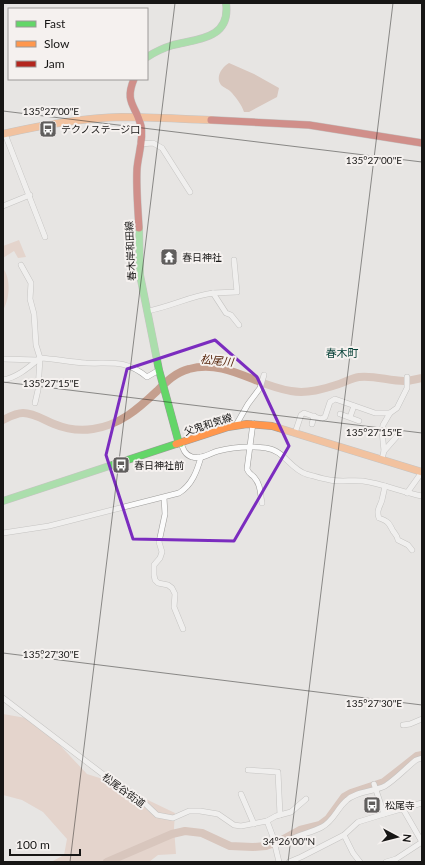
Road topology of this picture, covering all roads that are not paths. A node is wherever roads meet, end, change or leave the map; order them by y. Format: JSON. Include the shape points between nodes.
{"nodes":[{"id":1,"x":226,"y":3,"type":"edge"},
{"id":2,"x":148,"y":56,"type":"edge"},
{"id":3,"x":134,"y":80,"type":"edge"},
{"id":4,"x":137,"y":117,"type":"junction"},
{"id":5,"x":4,"y":134,"type":"edge"},
{"id":6,"x":422,"y":143,"type":"edge"},
{"id":7,"x":140,"y":144,"type":"junction"},
{"id":8,"x":190,"y":192,"type":"dead end"},
{"id":9,"x":30,"y":195,"type":"junction"},
{"id":10,"x":3,"y":206,"type":"edge"},
{"id":11,"x":45,"y":237,"type":"dead end"},
{"id":12,"x":234,"y":260,"type":"dead end"},
{"id":13,"x":21,"y":265,"type":"dead end"},
{"id":14,"x":213,"y":293,"type":"junction"},
{"id":15,"x":147,"y":311,"type":"junction"},
{"id":16,"x":239,"y":325,"type":"dead end"},
{"id":17,"x":3,"y":359,"type":"edge"},
{"id":18,"x":39,"y":359,"type":"junction"},
{"id":19,"x":160,"y":372,"type":"junction"},
{"id":20,"x":264,"y":376,"type":"dead end"},
{"id":21,"x":407,"y":377,"type":"dead end"},
{"id":22,"x":3,"y":380,"type":"edge"},
{"id":23,"x":35,"y":403,"type":"dead end"},
{"id":24,"x":354,"y":406,"type":"junction"},
{"id":25,"x":390,"y":413,"type":"junction"},
{"id":26,"x":340,"y":414,"type":"dead end"},
{"id":27,"x":314,"y":416,"type":"junction"},
{"id":28,"x":350,"y":417,"type":"junction"},
{"id":29,"x":359,"y":421,"type":"dead end"},
{"id":30,"x":253,"y":423,"type":"junction"},
{"id":31,"x":312,"y":424,"type":"dead end"},
{"id":32,"x":236,"y":425,"type":"junction"},
{"id":33,"x":295,"y":433,"type":"junction"},
{"id":34,"x":398,"y":435,"type":"dead end"},
{"id":35,"x":181,"y":443,"type":"junction"},
{"id":36,"x":249,"y":447,"type":"junction"},
{"id":37,"x":384,"y":451,"type":"junction"},
{"id":38,"x":201,"y":457,"type":"junction"},
{"id":39,"x":382,"y":459,"type":"junction"},
{"id":40,"x":422,"y":472,"type":"edge"},
{"id":41,"x":385,"y":486,"type":"junction"},
{"id":42,"x":407,"y":493,"type":"junction"},
{"id":43,"x":422,"y":496,"type":"edge"},
{"id":44,"x":164,"y":498,"type":"junction"},
{"id":45,"x":3,"y":501,"type":"edge"},
{"id":46,"x":262,"y":503,"type":"dead end"},
{"id":47,"x":3,"y":533,"type":"edge"},
{"id":48,"x":412,"y":550,"type":"dead end"},
{"id":49,"x":183,"y":629,"type":"dead end"},
{"id":50,"x":3,"y":698,"type":"edge"},
{"id":51,"x":422,"y":719,"type":"edge"},
{"id":52,"x":403,"y":725,"type":"dead end"},
{"id":53,"x":422,"y":758,"type":"edge"},
{"id":54,"x":248,"y":770,"type":"dead end"},
{"id":55,"x":375,"y":787,"type":"junction"},
{"id":56,"x":241,"y":794,"type":"dead end"},
{"id":57,"x":306,"y":799,"type":"dead end"},
{"id":58,"x":422,"y":803,"type":"edge"},
{"id":59,"x":403,"y":809,"type":"junction"},
{"id":60,"x":384,"y":814,"type":"junction"},
{"id":61,"x":280,"y":815,"type":"junction"},
{"id":62,"x":267,"y":821,"type":"junction"},
{"id":63,"x":254,"y":824,"type":"junction"},
{"id":64,"x":344,"y":835,"type":"junction"},
{"id":65,"x":288,"y":841,"type":"dead end"},
{"id":66,"x":422,"y":842,"type":"edge"},
{"id":67,"x":302,"y":860,"type":"edge"},
{"id":68,"x":279,"y":862,"type":"edge"},
{"id":69,"x":289,"y":862,"type":"edge"},
{"id":70,"x":360,"y":862,"type":"edge"},
{"id":71,"x":386,"y":862,"type":"edge"}],
"edges":[{"from":1,"to":2,"type":"main road","via":[[226,18],[219,30],[210,37],[172,46]]},
{"from":3,"to":4,"type":"main road","name":"春木岸和田線","via":[[130,98]]},
{"from":4,"to":5,"type":"main road","via":[[82,120]]},
{"from":4,"to":6,"type":"main road","via":[[309,125]]},
{"from":4,"to":7,"type":"main road","name":"春木岸和田線","via":[[142,133]]},
{"from":5,"to":9,"type":"street"},
{"from":7,"to":8,"type":"street","via":[[153,143],[162,148]]},
{"from":7,"to":15,"type":"main road","name":"春木岸和田線","via":[[137,170],[139,256]]},
{"from":9,"to":10,"type":"street"},
{"from":9,"to":11,"type":"street"},
{"from":12,"to":14,"type":"street","via":[[237,292]]},
{"from":13,"to":18,"type":"street","via":[[31,283],[30,299]]},
{"from":14,"to":15,"type":"street"},
{"from":14,"to":16,"type":"street","via":[[226,313]]},
{"from":15,"to":19,"type":"main road","name":"春木岸和田線"},
{"from":17,"to":18,"type":"street"},
{"from":18,"to":19,"type":"street","via":[[124,364],[147,377]]},
{"from":18,"to":22,"type":"street","via":[[19,374]]},
{"from":18,"to":23,"type":"street"},
{"from":19,"to":35,"type":"main road","name":"春木岸和田線","via":[[178,440]]},
{"from":20,"to":32,"type":"street","via":[[260,388]]},
{"from":21,"to":25,"type":"street","via":[[407,388],[397,408]]},
{"from":24,"to":25,"type":"street","via":[[375,413]]},
{"from":24,"to":27,"type":"street","via":[[337,397],[330,402],[325,417],[321,419]]},
{"from":24,"to":28,"type":"street"},
{"from":25,"to":37,"type":"street","via":[[382,431]]},
{"from":26,"to":28,"type":"street"},
{"from":27,"to":31,"type":"street"},
{"from":27,"to":33,"type":"street","via":[[304,413],[301,415]]},
{"from":28,"to":29,"type":"street"},
{"from":30,"to":32,"type":"main road","name":"父鬼和気線"},
{"from":30,"to":33,"type":"main road","name":"父鬼和気線"},
{"from":30,"to":36,"type":"street"},
{"from":32,"to":35,"type":"main road","name":"父鬼和気線"},
{"from":33,"to":39,"type":"main road","name":"父鬼和気線"},
{"from":34,"to":37,"type":"street"},
{"from":35,"to":38,"type":"street","via":[[185,453],[192,457]]},
{"from":35,"to":45,"type":"main road","name":"父鬼和気線"},
{"from":36,"to":38,"type":"street","via":[[218,451]]},
{"from":36,"to":41,"type":"street","via":[[274,450],[305,474],[330,480]]},
{"from":36,"to":46,"type":"street","via":[[247,469],[260,487]]},
{"from":37,"to":39,"type":"street"},
{"from":38,"to":44,"type":"street","via":[[197,472],[185,490]]},
{"from":39,"to":40,"type":"main road","name":"父鬼和気線"},
{"from":40,"to":42,"type":"street"},
{"from":41,"to":42,"type":"street"},
{"from":41,"to":48,"type":"street","via":[[377,514],[379,518],[390,523],[398,540]]},
{"from":42,"to":43,"type":"street"},
{"from":44,"to":47,"type":"street","via":[[49,526]]},
{"from":44,"to":49,"type":"street","via":[[165,514],[159,542],[162,552],[154,565],[154,575],[158,583],[172,588],[175,594],[174,607]]},
{"from":50,"to":63,"type":"street","name":"松尾谷街道","via":[[117,785],[137,796],[157,815],[173,818],[189,811],[200,811],[218,814],[234,825]]},
{"from":51,"to":52,"type":"street"},
{"from":53,"to":55,"type":"street","via":[[416,760],[386,786]]},
{"from":54,"to":61,"type":"street","via":[[278,772]]},
{"from":55,"to":60,"type":"street"},
{"from":55,"to":65,"type":"street","via":[[344,802],[331,821],[324,826]]},
{"from":56,"to":63,"type":"street"},
{"from":57,"to":61,"type":"street","name":"松尾谷街道","via":[[291,812]]},
{"from":58,"to":59,"type":"street"},
{"from":59,"to":60,"type":"street"},
{"from":59,"to":66,"type":"street"},
{"from":60,"to":64,"type":"street","via":[[358,822]]},
{"from":61,"to":62,"type":"street","name":"松尾谷街道"},
{"from":62,"to":63,"type":"street","name":"松尾谷街道"},
{"from":62,"to":68,"type":"street"},
{"from":64,"to":67,"type":"street"},
{"from":64,"to":70,"type":"street"},
{"from":66,"to":71,"type":"street","via":[[396,859]]},
{"from":67,"to":69,"type":"street"}]}
